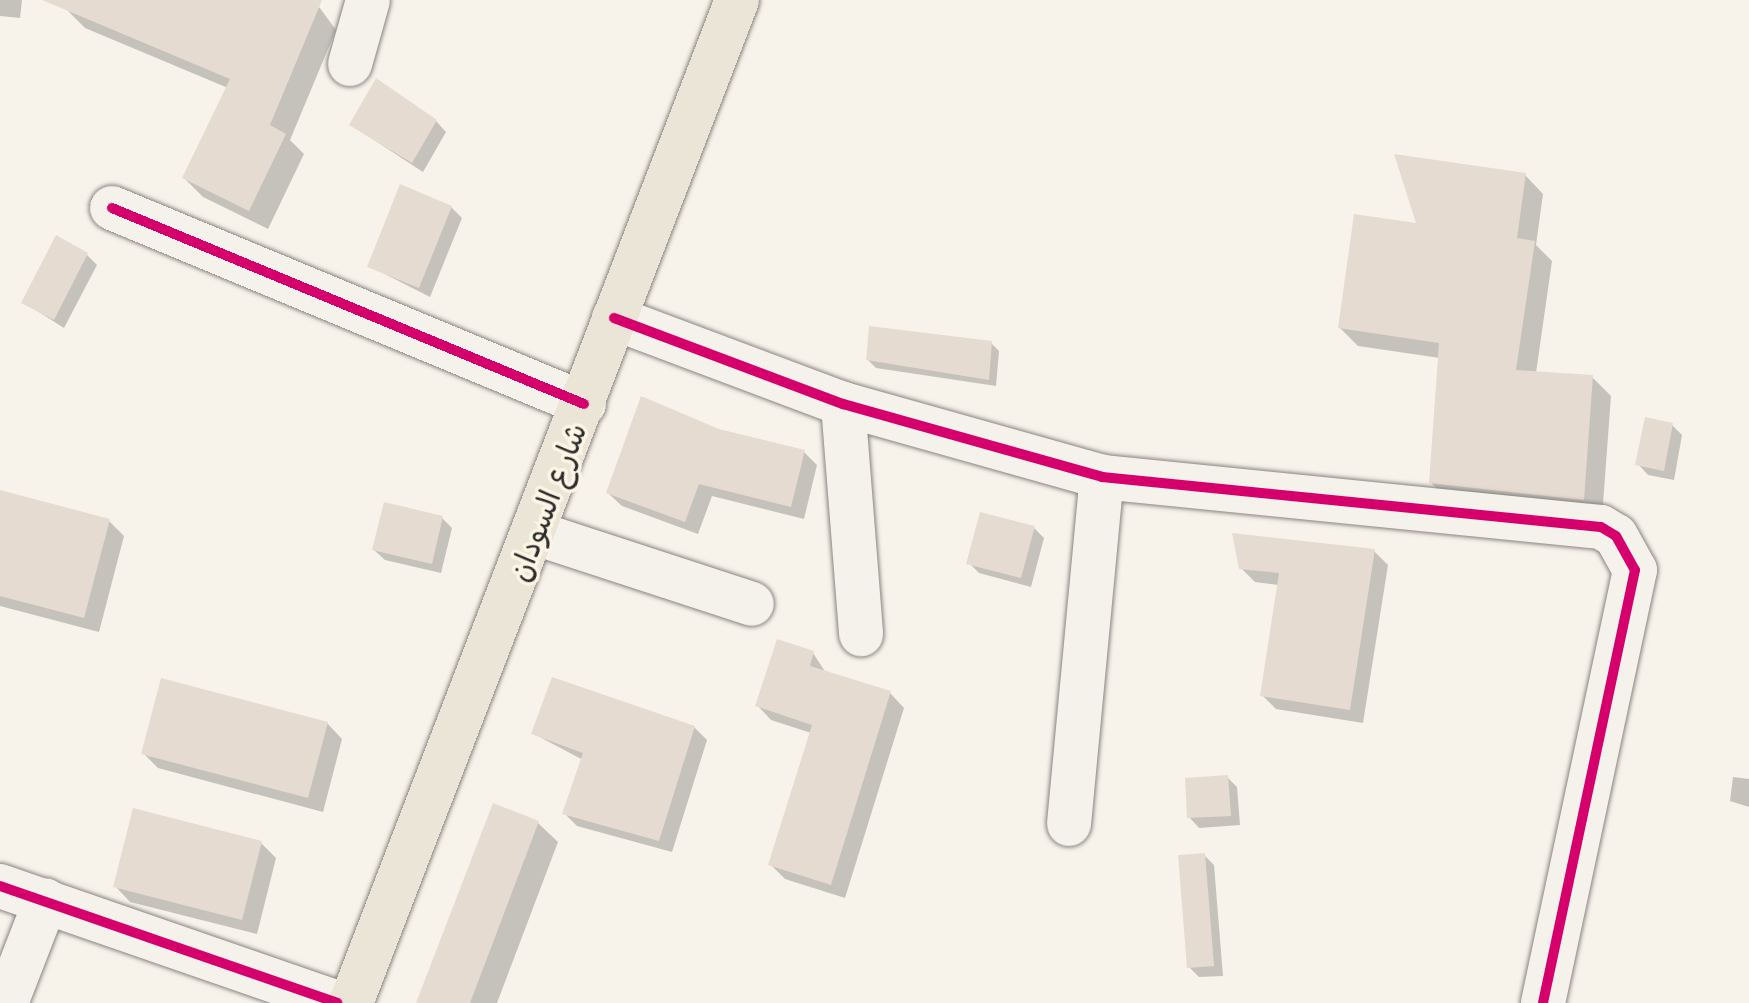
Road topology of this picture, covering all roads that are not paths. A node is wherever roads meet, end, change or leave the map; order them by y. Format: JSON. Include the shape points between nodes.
{"nodes":[{"id":1,"x":368,"y":0,"type":"edge"},
{"id":2,"x":737,"y":0,"type":"edge"},
{"id":3,"x":350,"y":64,"type":"dead end"},
{"id":4,"x":112,"y":208,"type":"dead end"},
{"id":5,"x":614,"y":318,"type":"junction"},
{"id":6,"x":584,"y":404,"type":"junction"},
{"id":7,"x":843,"y":404,"type":"junction"},
{"id":8,"x":1102,"y":477,"type":"junction"},
{"id":9,"x":535,"y":533,"type":"junction"},
{"id":10,"x":752,"y":604,"type":"dead end"},
{"id":11,"x":861,"y":634,"type":"dead end"},
{"id":12,"x":1069,"y":824,"type":"dead end"},
{"id":13,"x":0,"y":886,"type":"edge"},
{"id":14,"x":46,"y":900,"type":"junction"},
{"id":15,"x":6,"y":1003,"type":"edge"},
{"id":16,"x":337,"y":1003,"type":"edge"},
{"id":17,"x":351,"y":1003,"type":"edge"},
{"id":18,"x":1543,"y":1003,"type":"edge"}],
"edges":[{"from":1,"to":3,"type":"street"},
{"from":2,"to":5,"type":"main road","name":"شارع السودان"},
{"from":4,"to":6,"type":"street"},
{"from":5,"to":6,"type":"main road","name":"شارع السودان"},
{"from":5,"to":7,"type":"street"},
{"from":6,"to":9,"type":"main road","name":"شارع السودان"},
{"from":7,"to":8,"type":"street"},
{"from":7,"to":11,"type":"street"},
{"from":8,"to":12,"type":"street"},
{"from":8,"to":18,"type":"street","via":[[1601,527],[1624,543],[1633,585]]},
{"from":9,"to":10,"type":"street"},
{"from":9,"to":17,"type":"main road","name":"شارع السودان"},
{"from":13,"to":14,"type":"street"},
{"from":14,"to":15,"type":"street"},
{"from":14,"to":16,"type":"street"}]}
